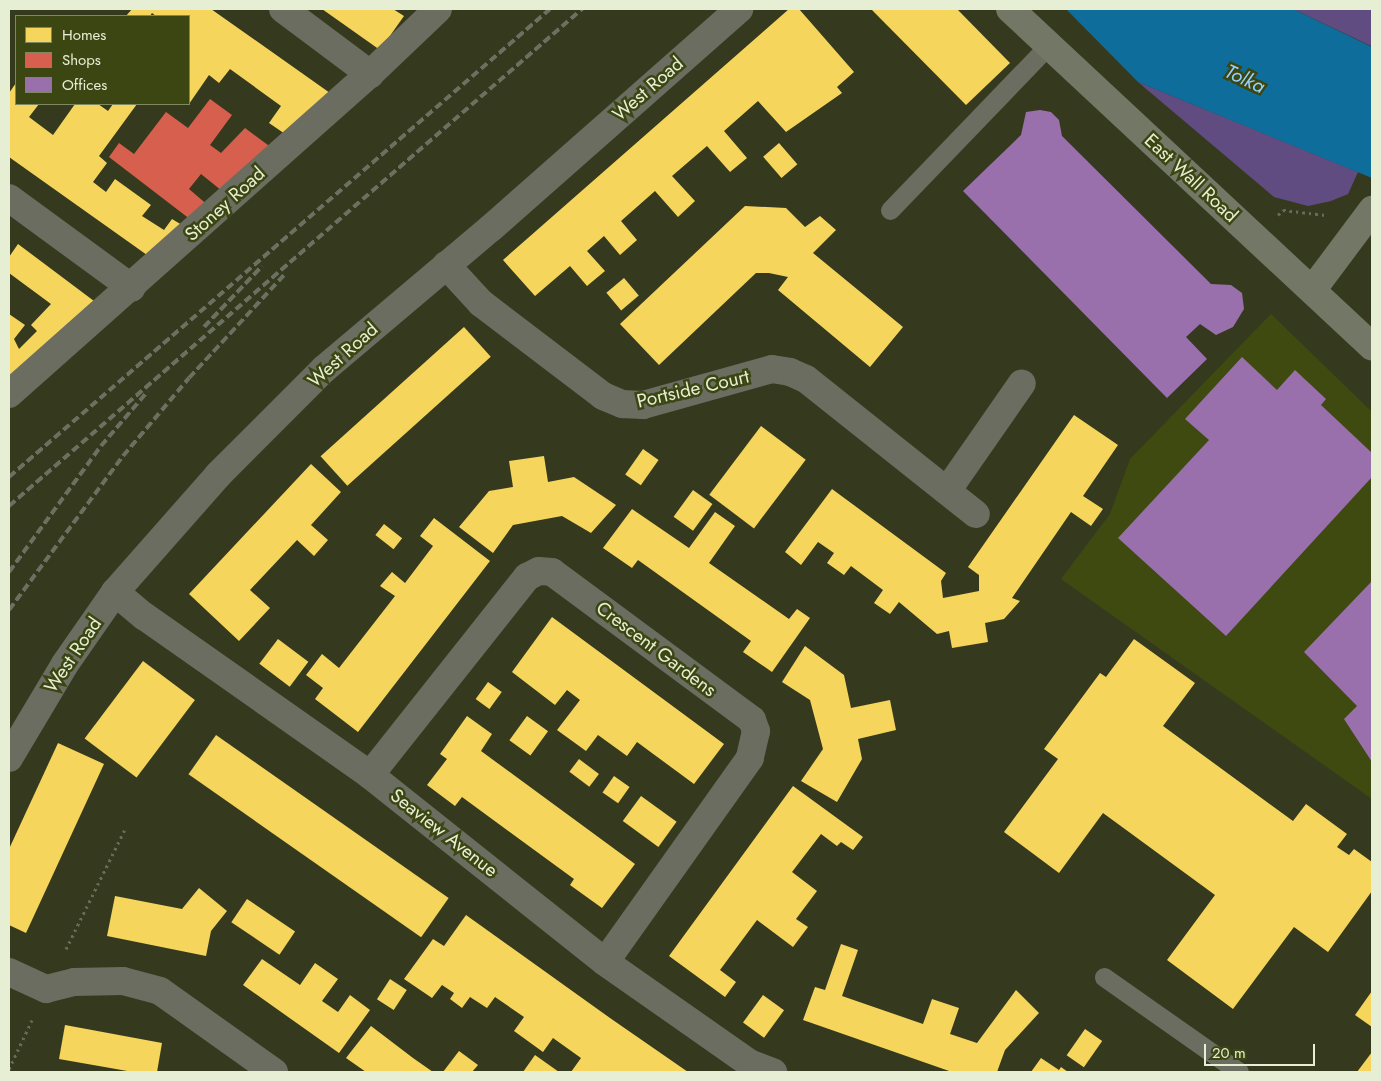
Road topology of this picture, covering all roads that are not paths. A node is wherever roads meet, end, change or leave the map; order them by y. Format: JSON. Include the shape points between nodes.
{"nodes":[{"id":1,"x":283,"y":9,"type":"edge"},
{"id":2,"x":438,"y":9,"type":"edge"},
{"id":3,"x":739,"y":9,"type":"edge"},
{"id":4,"x":1010,"y":9,"type":"edge"},
{"id":5,"x":1048,"y":46,"type":"junction"},
{"id":6,"x":370,"y":74,"type":"junction"},
{"id":7,"x":9,"y":198,"type":"edge"},
{"id":8,"x":890,"y":210,"type":"dead end"},
{"id":9,"x":1372,"y":210,"type":"edge"},
{"id":10,"x":446,"y":265,"type":"junction"},
{"id":11,"x":132,"y":288,"type":"junction"},
{"id":12,"x":1313,"y":290,"type":"junction"},
{"id":13,"x":1372,"y":347,"type":"edge"},
{"id":14,"x":1022,"y":384,"type":"dead end"},
{"id":15,"x":9,"y":394,"type":"edge"},
{"id":16,"x":947,"y":491,"type":"junction"},
{"id":17,"x":976,"y":514,"type":"dead end"},
{"id":18,"x":115,"y":592,"type":"junction"},
{"id":19,"x":9,"y":758,"type":"edge"},
{"id":20,"x":370,"y":775,"type":"junction"},
{"id":21,"x":605,"y":962,"type":"junction"},
{"id":22,"x":9,"y":972,"type":"edge"},
{"id":23,"x":1104,"y":977,"type":"dead end"},
{"id":24,"x":274,"y":1072,"type":"edge"},
{"id":25,"x":773,"y":1072,"type":"edge"},
{"id":26,"x":1239,"y":1072,"type":"edge"}],
"edges":[{"from":1,"to":6,"type":"street"},
{"from":2,"to":6,"type":"street","name":"Stoney Road"},
{"from":3,"to":10,"type":"street","name":"West Road"},
{"from":4,"to":5,"type":"main road","name":"East Wall Road"},
{"from":5,"to":8,"type":"lane"},
{"from":5,"to":12,"type":"main road","name":"East Wall Road"},
{"from":6,"to":11,"type":"street","name":"Stoney Road"},
{"from":7,"to":11,"type":"street"},
{"from":9,"to":12,"type":"main road"},
{"from":10,"to":16,"type":"street","name":"Portside Court","via":[[481,303],[603,396],[622,404],[643,405],[772,369],[790,372],[806,379]]},
{"from":10,"to":18,"type":"street","name":"West Road","via":[[324,369],[218,475]]},
{"from":11,"to":15,"type":"street","name":"Stoney Road"},
{"from":12,"to":13,"type":"main road","name":"East Wall Road"},
{"from":14,"to":16,"type":"street"},
{"from":16,"to":17,"type":"street","name":"Portside Court"},
{"from":18,"to":19,"type":"street","name":"West Road","via":[[65,664]]},
{"from":18,"to":20,"type":"street","name":"Seaview Avenue","via":[[144,616]]},
{"from":20,"to":21,"type":"street","name":"Seaview Avenue"},
{"from":20,"to":21,"type":"street","name":"Crescent Gardens","via":[[527,577],[539,572],[552,572],[752,720],[756,731],[750,758]]},
{"from":21,"to":25,"type":"street","name":"Seaview Avenue","via":[[749,1063]]},
{"from":22,"to":24,"type":"street","via":[[46,988],[74,982],[123,981],[160,991]]},
{"from":23,"to":26,"type":"lane"}]}
